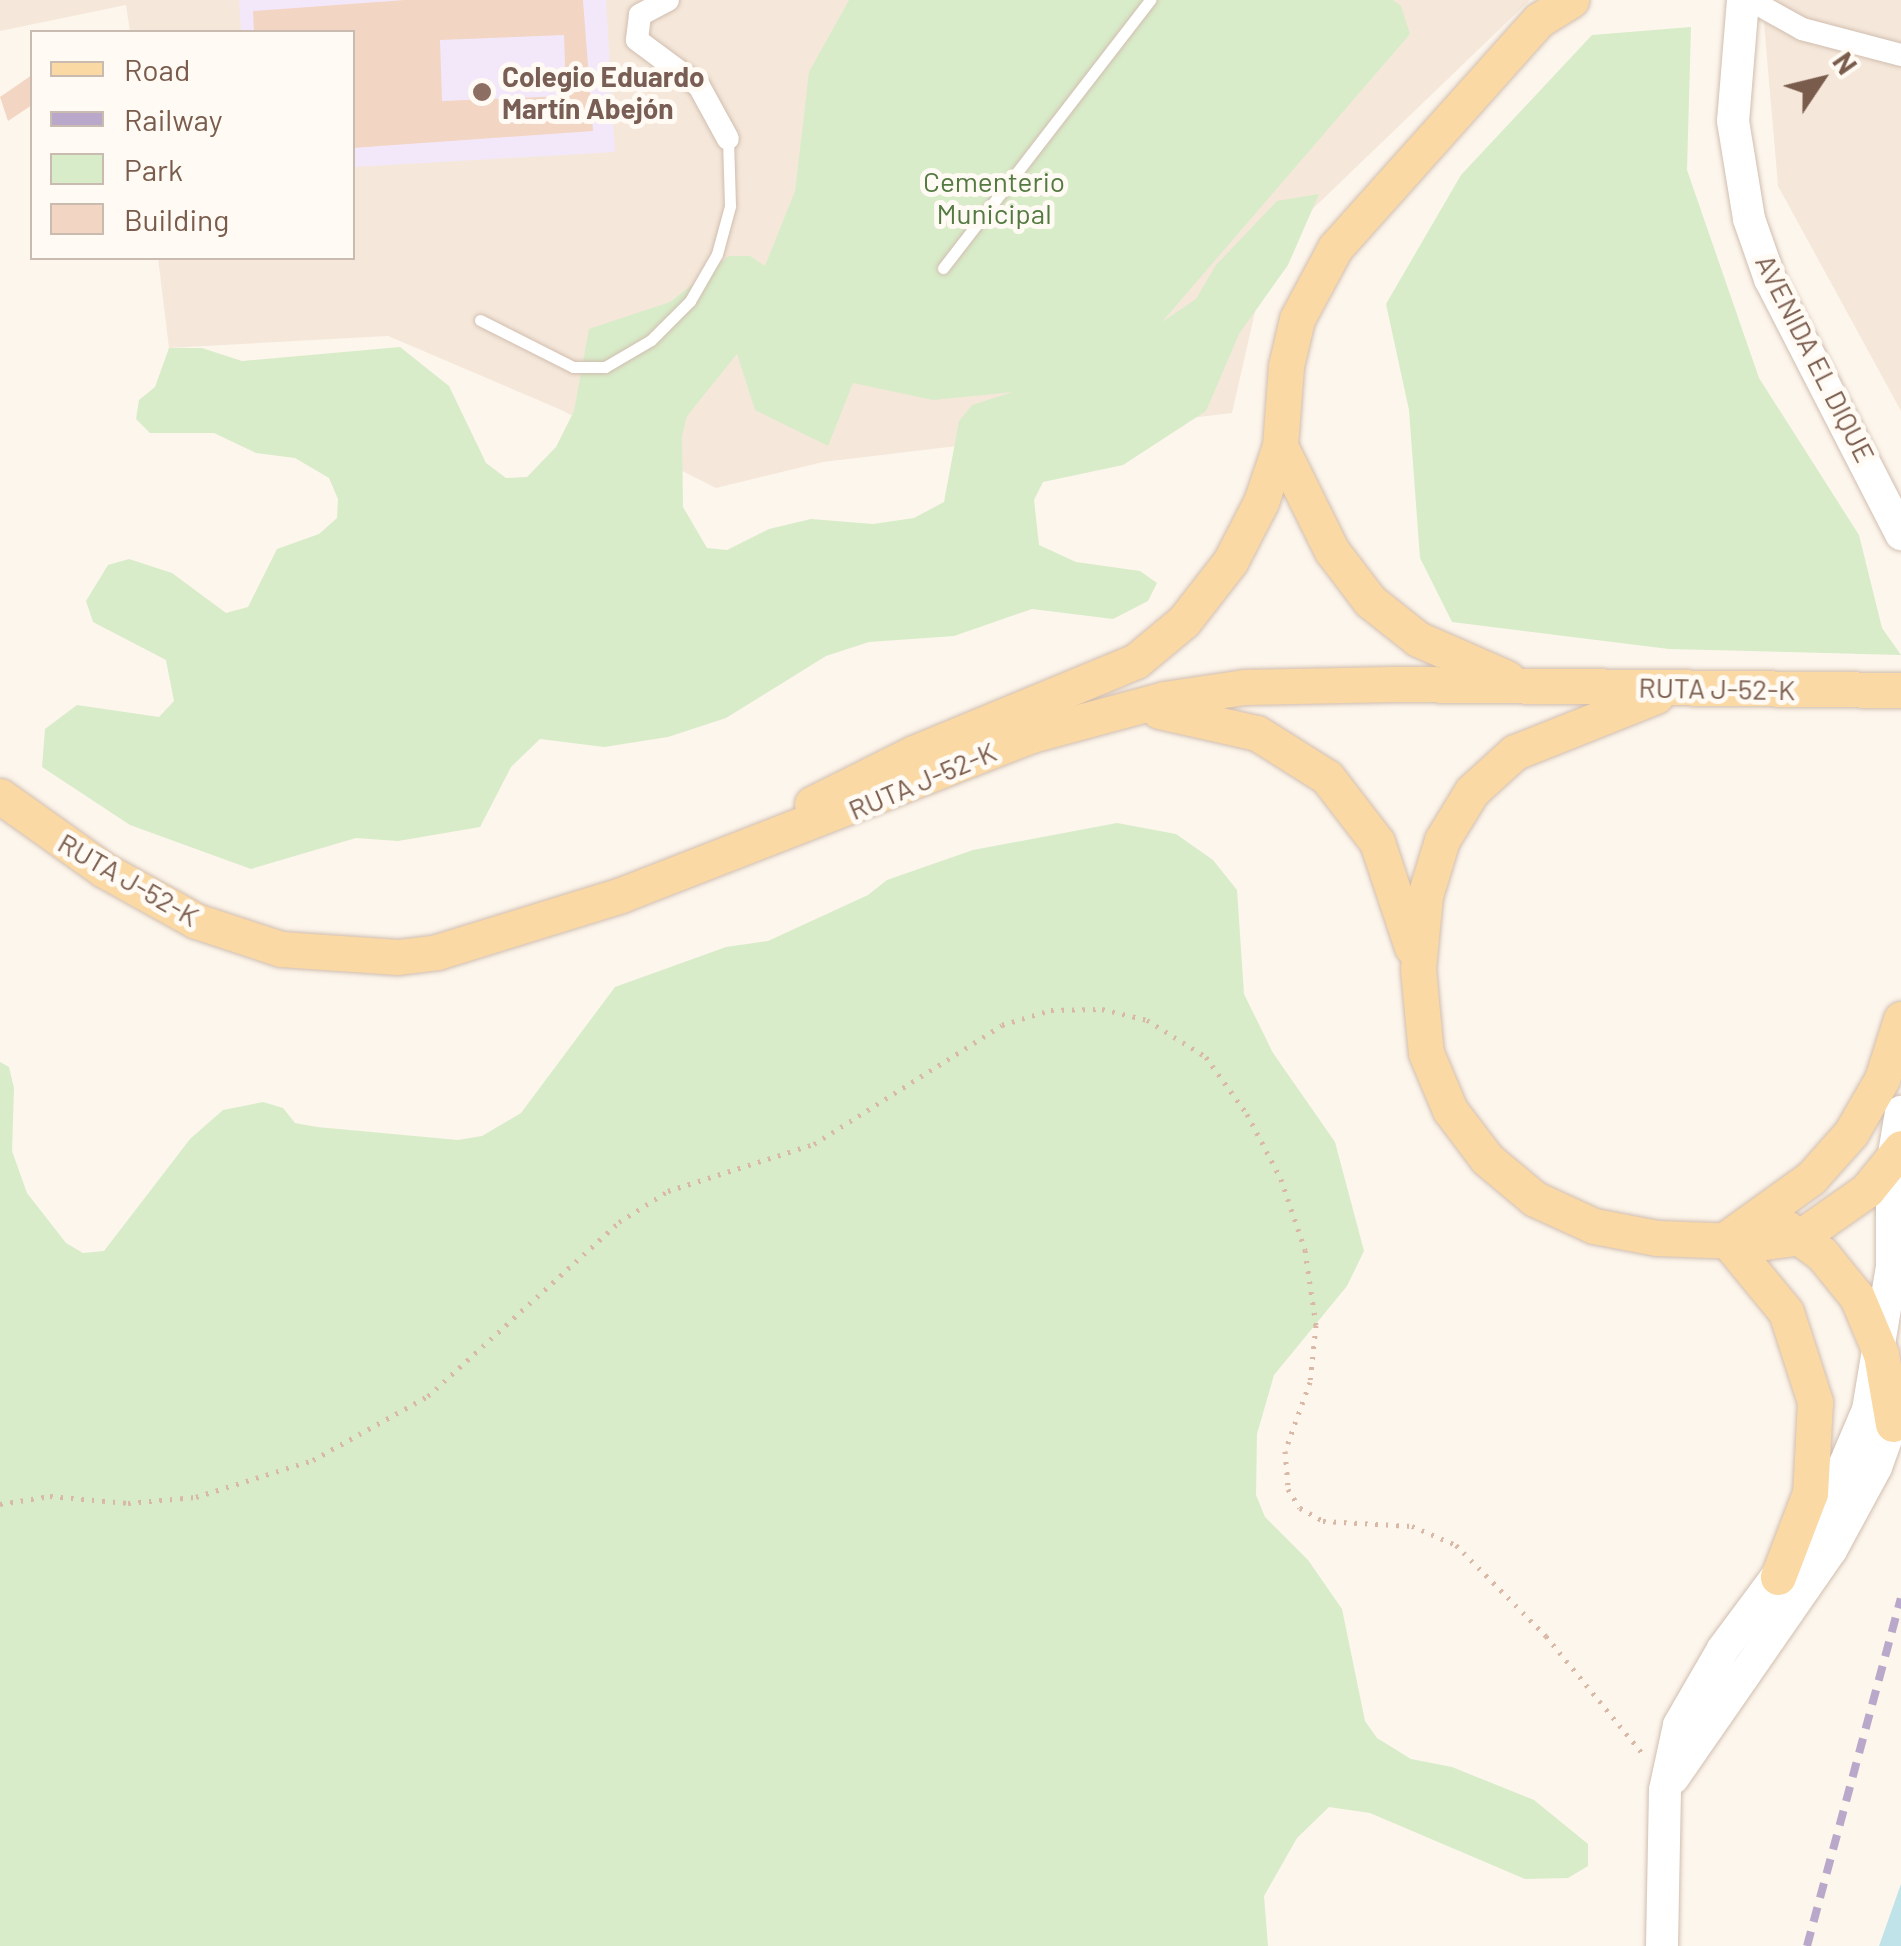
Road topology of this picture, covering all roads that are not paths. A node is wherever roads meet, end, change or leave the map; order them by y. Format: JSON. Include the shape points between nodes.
{"nodes":[{"id":1,"x":668,"y":0,"type":"edge"},
{"id":2,"x":1150,"y":0,"type":"edge"},
{"id":3,"x":1571,"y":0,"type":"edge"},
{"id":4,"x":1747,"y":0,"type":"edge"},
{"id":5,"x":1901,"y":54,"type":"edge"},
{"id":6,"x":728,"y":138,"type":"joint"},
{"id":7,"x":944,"y":268,"type":"dead end"},
{"id":8,"x":480,"y":320,"type":"dead end"},
{"id":9,"x":1280,"y":446,"type":"junction"},
{"id":10,"x":1901,"y":534,"type":"edge"},
{"id":11,"x":1526,"y":685,"type":"junction"},
{"id":12,"x":1680,"y":687,"type":"junction"},
{"id":13,"x":1901,"y":690,"type":"edge"},
{"id":14,"x":1128,"y":707,"type":"junction"},
{"id":15,"x":0,"y":796,"type":"edge"},
{"id":16,"x":708,"y":864,"type":"junction"},
{"id":17,"x":1418,"y":968,"type":"junction"},
{"id":18,"x":1901,"y":1019,"type":"edge"},
{"id":19,"x":1901,"y":1112,"type":"edge"},
{"id":20,"x":1896,"y":1157,"type":"edge"},
{"id":21,"x":1761,"y":1214,"type":"junction"},
{"id":22,"x":1800,"y":1237,"type":"junction"},
{"id":23,"x":1726,"y":1239,"type":"junction"},
{"id":24,"x":1881,"y":1354,"type":"junction"},
{"id":25,"x":1897,"y":1410,"type":"edge"},
{"id":26,"x":1778,"y":1577,"type":"junction"},
{"id":27,"x":1664,"y":1790,"type":"junction"},
{"id":28,"x":1662,"y":1946,"type":"edge"}],
"edges":[{"from":1,"to":6,"type":"street","via":[[640,14],[638,40],[700,86]]},
{"from":2,"to":7,"type":"lane"},
{"from":3,"to":9,"type":"main road","via":[[1540,20],[1335,248],[1298,320],[1286,366]]},
{"from":4,"to":5,"type":"street","via":[[1802,30]]},
{"from":4,"to":10,"type":"street","name":"AVENIDA EL DIQUE","via":[[1733,121],[1749,219],[1770,278]]},
{"from":6,"to":8,"type":"lane","via":[[730,206],[717,254],[690,301],[652,340],[604,367],[573,367]]},
{"from":9,"to":11,"type":"main road","via":[[1332,551],[1370,601],[1418,639]]},
{"from":9,"to":16,"type":"main road","via":[[1230,562],[1157,646],[1114,671],[856,781]]},
{"from":11,"to":12,"type":"main road","name":"RUTA J-52-K"},
{"from":11,"to":14,"type":"main road","name":"RUTA J-52-K","via":[[1244,687]]},
{"from":12,"to":13,"type":"main road","name":"RUTA J-52-K"},
{"from":12,"to":17,"type":"main road","via":[[1536,740],[1472,791],[1432,868]]},
{"from":14,"to":16,"type":"main road","name":"RUTA J-52-K","via":[[1031,735]]},
{"from":14,"to":17,"type":"main road","via":[[1257,732],[1327,777],[1363,819],[1390,867]]},
{"from":15,"to":16,"type":"main road","name":"RUTA J-52-K","via":[[156,901],[238,937],[320,955],[437,952]]},
{"from":17,"to":23,"type":"main road","via":[[1420,1022],[1437,1082],[1467,1136],[1510,1180],[1594,1226],[1658,1238]]},
{"from":18,"to":21,"type":"main road","via":[[1882,1080],[1851,1132],[1810,1178]]},
{"from":19,"to":20,"type":"street"},
{"from":20,"to":22,"type":"main road"},
{"from":20,"to":24,"type":"street"},
{"from":21,"to":22,"type":"main road"},
{"from":21,"to":23,"type":"main road"},
{"from":22,"to":23,"type":"main road"},
{"from":22,"to":24,"type":"main road","via":[[1857,1297]]},
{"from":23,"to":26,"type":"main road","via":[[1786,1312],[1815,1402],[1810,1493]]},
{"from":24,"to":25,"type":"main road"},
{"from":24,"to":26,"type":"street","via":[[1850,1462]]},
{"from":25,"to":27,"type":"street","via":[[1831,1550]]},
{"from":26,"to":27,"type":"street","via":[[1678,1725]]},
{"from":27,"to":28,"type":"street"}]}
